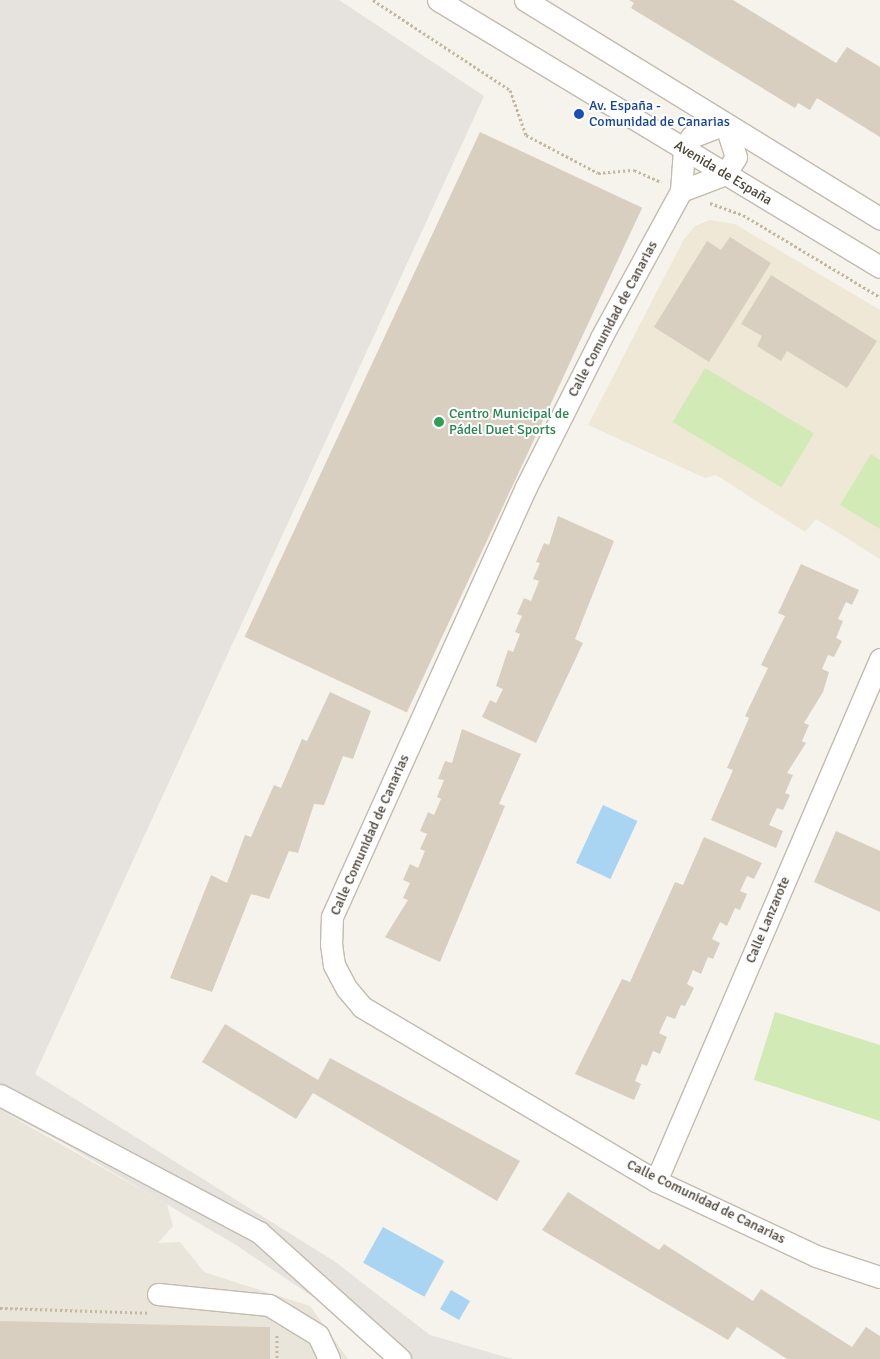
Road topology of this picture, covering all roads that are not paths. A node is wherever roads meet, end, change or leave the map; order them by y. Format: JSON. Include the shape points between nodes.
{"nodes":[{"id":1,"x":438,"y":0,"type":"edge"},
{"id":2,"x":525,"y":0,"type":"edge"},
{"id":3,"x":725,"y":124,"type":"junction"},
{"id":4,"x":684,"y":149,"type":"junction"},
{"id":5,"x":725,"y":174,"type":"junction"},
{"id":6,"x":681,"y":192,"type":"junction"},
{"id":7,"x":880,"y":218,"type":"edge"},
{"id":8,"x":880,"y":267,"type":"edge"},
{"id":9,"x":880,"y":659,"type":"edge"},
{"id":10,"x":0,"y":1095,"type":"edge"},
{"id":11,"x":656,"y":1181,"type":"junction"},
{"id":12,"x":880,"y":1277,"type":"edge"},
{"id":13,"x":158,"y":1294,"type":"dead end"},
{"id":14,"x":329,"y":1359,"type":"edge"},
{"id":15,"x":400,"y":1359,"type":"edge"}],
"edges":[{"from":1,"to":4,"type":"street","name":"Avenida de España"},
{"from":2,"to":3,"type":"street"},
{"from":3,"to":4,"type":"street","via":[[690,137]]},
{"from":3,"to":5,"type":"street","via":[[736,157]]},
{"from":3,"to":7,"type":"street"},
{"from":4,"to":5,"type":"street","name":"Avenida de España"},
{"from":4,"to":6,"type":"street","name":"Calle Comunidad de Canarias"},
{"from":5,"to":6,"type":"street"},
{"from":5,"to":8,"type":"street","name":"Avenida de España"},
{"from":6,"to":11,"type":"street","name":"Calle Comunidad de Canarias","via":[[601,338],[526,487],[332,917],[330,944],[338,973],[362,1008]]},
{"from":9,"to":11,"type":"street","name":"Calle Lanzarote"},
{"from":10,"to":15,"type":"street","via":[[259,1232]]},
{"from":11,"to":12,"type":"street","name":"Calle Comunidad de Canarias","via":[[816,1256]]},
{"from":13,"to":14,"type":"street","via":[[269,1305],[318,1335]]}]}
